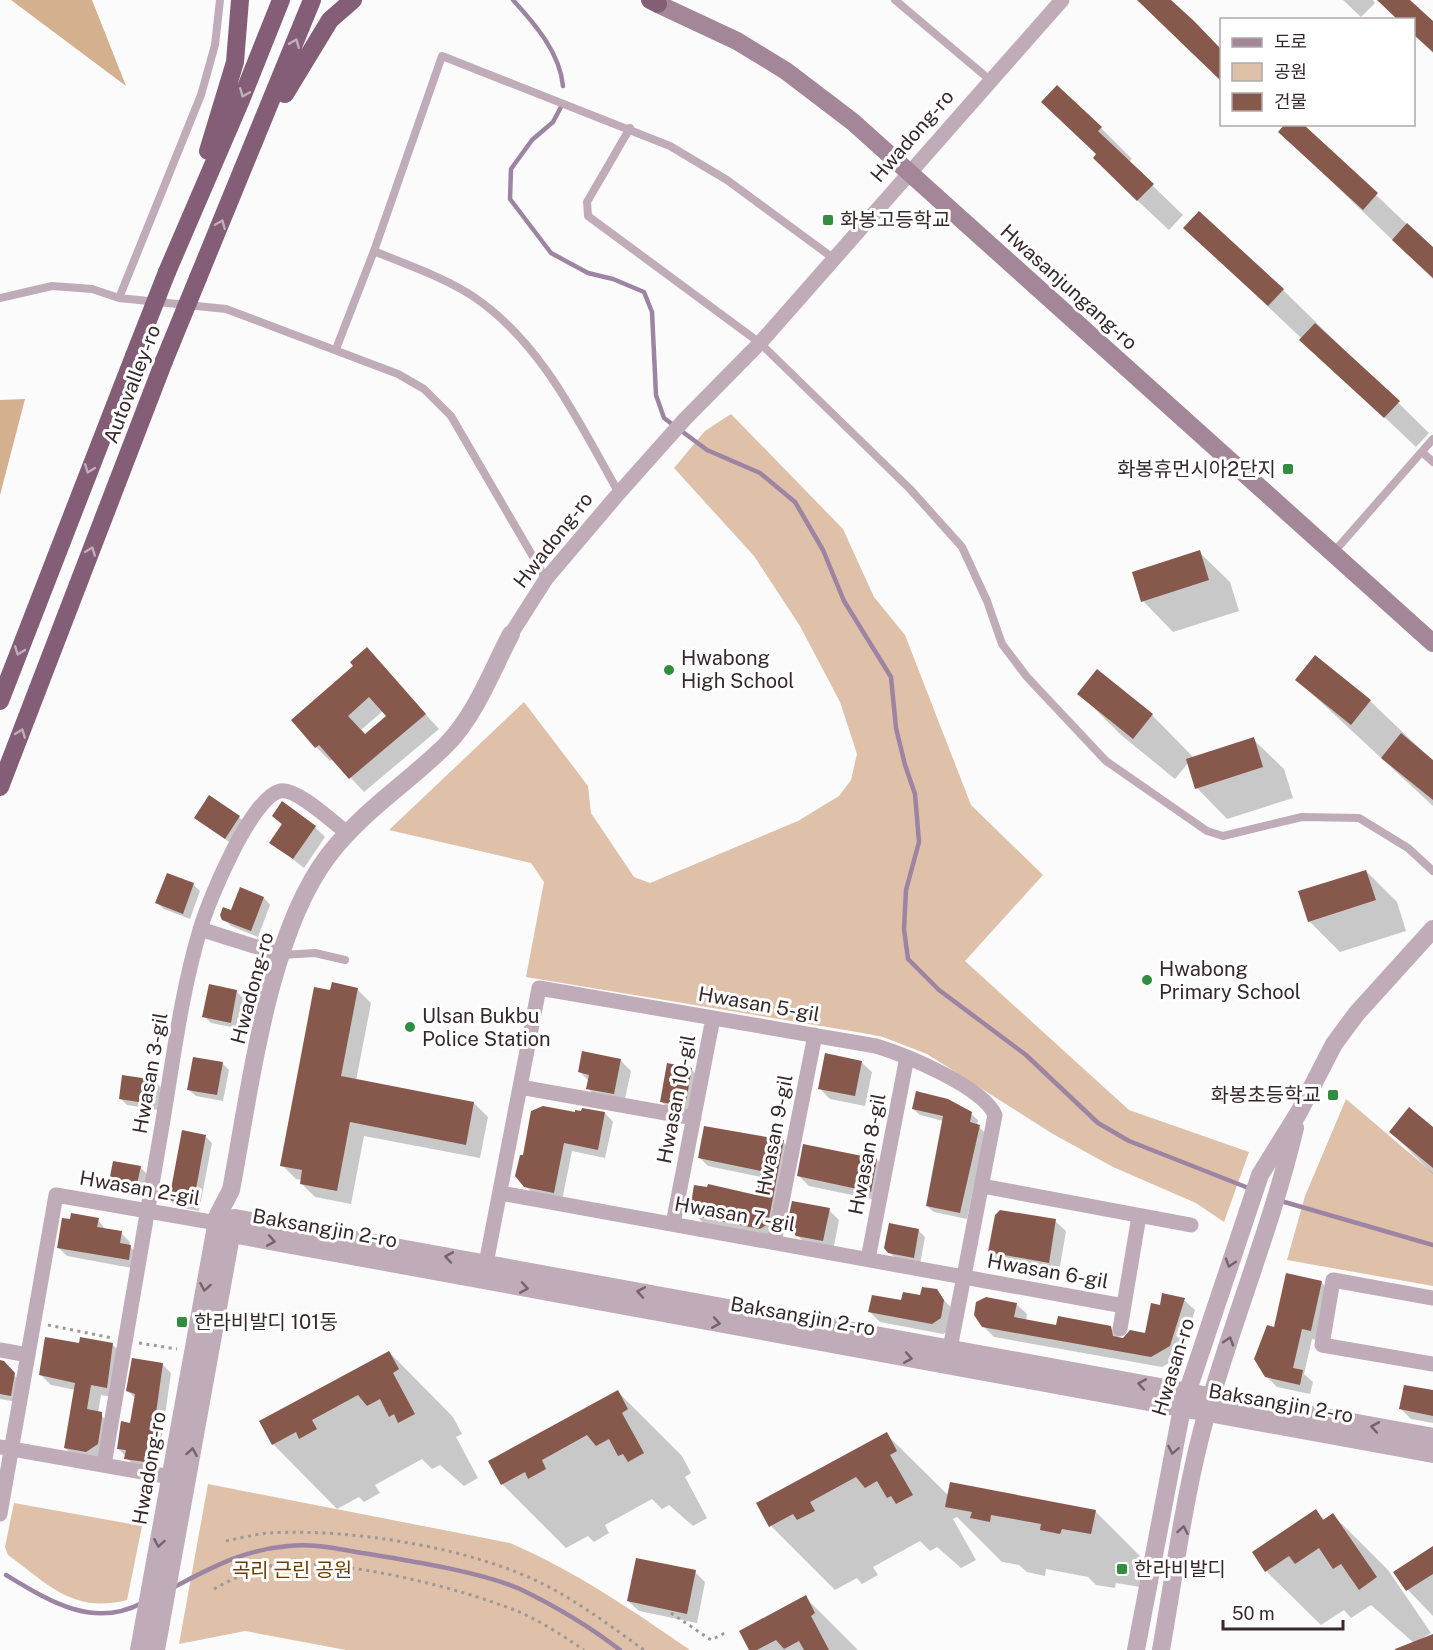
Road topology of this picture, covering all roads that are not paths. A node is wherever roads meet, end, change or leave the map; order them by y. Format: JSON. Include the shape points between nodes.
{"nodes":[{"id":1,"x":220,"y":0,"type":"edge"},
{"id":2,"x":240,"y":0,"type":"edge"},
{"id":3,"x":281,"y":0,"type":"edge"},
{"id":4,"x":312,"y":0,"type":"edge"},
{"id":5,"x":353,"y":0,"type":"edge"},
{"id":6,"x":895,"y":0,"type":"edge"},
{"id":7,"x":911,"y":0,"type":"edge"},
{"id":8,"x":1062,"y":0,"type":"edge"},
{"id":9,"x":654,"y":2,"type":"edge"},
{"id":10,"x":904,"y":7,"type":"junction"},
{"id":11,"x":990,"y":80,"type":"junction"},
{"id":12,"x":630,"y":128,"type":"junction"},
{"id":13,"x":249,"y":155,"type":"junction"},
{"id":14,"x":909,"y":174,"type":"junction"},
{"id":15,"x":189,"y":216,"type":"junction"},
{"id":16,"x":374,"y":251,"type":"junction"},
{"id":17,"x":833,"y":258,"type":"junction"},
{"id":18,"x":0,"y":298,"type":"edge"},
{"id":19,"x":120,"y":298,"type":"junction"},
{"id":20,"x":760,"y":343,"type":"junction"},
{"id":21,"x":336,"y":349,"type":"junction"},
{"id":22,"x":1433,"y":439,"type":"edge"},
{"id":23,"x":1422,"y":452,"type":"junction"},
{"id":24,"x":1433,"y":462,"type":"edge"},
{"id":25,"x":620,"y":493,"type":"junction"},
{"id":26,"x":1333,"y":553,"type":"junction"},
{"id":27,"x":546,"y":579,"type":"junction"},
{"id":28,"x":512,"y":634,"type":"joint"},
{"id":29,"x":1433,"y":643,"type":"edge"},
{"id":30,"x":0,"y":701,"type":"edge"},
{"id":31,"x":0,"y":788,"type":"edge"},
{"id":32,"x":347,"y":833,"type":"junction"},
{"id":33,"x":1433,"y":871,"type":"edge"},
{"id":34,"x":200,"y":929,"type":"junction"},
{"id":35,"x":1433,"y":929,"type":"edge"},
{"id":36,"x":282,"y":955,"type":"junction"},
{"id":37,"x":345,"y":960,"type":"dead end"},
{"id":38,"x":713,"y":1018,"type":"junction"},
{"id":39,"x":815,"y":1035,"type":"junction"},
{"id":40,"x":907,"y":1057,"type":"junction"},
{"id":41,"x":520,"y":1087,"type":"junction"},
{"id":42,"x":1299,"y":1112,"type":"junction"},
{"id":43,"x":694,"y":1118,"type":"junction"},
{"id":44,"x":981,"y":1186,"type":"junction"},
{"id":45,"x":231,"y":1190,"type":"junction"},
{"id":46,"x":500,"y":1193,"type":"junction"},
{"id":47,"x":147,"y":1211,"type":"junction"},
{"id":48,"x":1139,"y":1216,"type":"junction"},
{"id":49,"x":217,"y":1223,"type":"junction"},
{"id":50,"x":673,"y":1224,"type":"junction"},
{"id":51,"x":1191,"y":1225,"type":"dead end"},
{"id":52,"x":233,"y":1226,"type":"junction"},
{"id":53,"x":774,"y":1242,"type":"junction"},
{"id":54,"x":868,"y":1259,"type":"junction"},
{"id":55,"x":485,"y":1272,"type":"junction"},
{"id":56,"x":964,"y":1277,"type":"junction"},
{"id":57,"x":1433,"y":1298,"type":"edge"},
{"id":58,"x":1124,"y":1306,"type":"junction"},
{"id":59,"x":1120,"y":1329,"type":"dead end"},
{"id":60,"x":0,"y":1350,"type":"edge"},
{"id":61,"x":28,"y":1355,"type":"junction"},
{"id":62,"x":948,"y":1357,"type":"junction"},
{"id":63,"x":1433,"y":1364,"type":"edge"},
{"id":64,"x":1185,"y":1400,"type":"junction"},
{"id":65,"x":1209,"y":1405,"type":"junction"},
{"id":66,"x":1433,"y":1437,"type":"edge"},
{"id":67,"x":6,"y":1448,"type":"edge"},
{"id":68,"x":1433,"y":1454,"type":"edge"},
{"id":69,"x":104,"y":1466,"type":"junction"},
{"id":70,"x":171,"y":1477,"type":"junction"},
{"id":71,"x":0,"y":1514,"type":"edge"},
{"id":72,"x":139,"y":1650,"type":"edge"},
{"id":73,"x":156,"y":1650,"type":"edge"},
{"id":74,"x":1136,"y":1650,"type":"edge"},
{"id":75,"x":1161,"y":1650,"type":"edge"}],
"edges":[{"from":1,"to":19,"type":"lane","via":[[215,45],[201,95]]},
{"from":2,"to":15,"type":"highway","via":[[235,62]]},
{"from":3,"to":15,"type":"highway","name":"Autovalley-ro","one_way":true},
{"from":13,"to":4,"type":"highway","name":"Autovalley-ro","one_way":true},
{"from":5,"to":13,"type":"highway","via":[[330,20]]},
{"from":6,"to":10,"type":"lane"},
{"from":7,"to":10,"type":"lane"},
{"from":8,"to":11,"type":"street","name":"Hwadong-ro"},
{"from":9,"to":14,"type":"main road","name":"Hwasanjungang-ro","via":[[736,41],[786,71],[854,122]]},
{"from":10,"to":11,"type":"lane"},
{"from":11,"to":14,"type":"street","name":"Hwadong-ro"},
{"from":12,"to":16,"type":"lane","via":[[442,56]]},
{"from":12,"to":17,"type":"lane","via":[[670,146],[727,180]]},
{"from":12,"to":20,"type":"lane","via":[[586,202],[588,216]]},
{"from":31,"to":13,"type":"highway","name":"Autovalley-ro","one_way":true,"bridge":true,"via":[[164,361]]},
{"from":14,"to":17,"type":"street","name":"Hwadong-ro"},
{"from":14,"to":26,"type":"main road","name":"Hwasanjungang-ro"},
{"from":15,"to":30,"type":"highway","name":"Autovalley-ro","one_way":true,"bridge":true},
{"from":16,"to":21,"type":"lane"},
{"from":16,"to":25,"type":"lane","via":[[472,296],[501,317],[530,347]]},
{"from":17,"to":20,"type":"street","name":"Hwadong-ro"},
{"from":18,"to":19,"type":"lane","via":[[52,286],[92,289]]},
{"from":19,"to":21,"type":"lane","via":[[226,309]]},
{"from":20,"to":25,"type":"street","name":"Hwadong-ro","via":[[684,420]]},
{"from":20,"to":33,"type":"lane","via":[[910,489],[962,547],[1002,644],[1027,678],[1106,761],[1207,831],[1223,836],[1302,817],[1359,818],[1408,848]]},
{"from":21,"to":27,"type":"lane","via":[[424,389],[450,416]]},
{"from":22,"to":23,"type":"lane"},
{"from":23,"to":24,"type":"lane"},
{"from":23,"to":26,"type":"lane"},
{"from":25,"to":27,"type":"street","name":"Hwadong-ro"},
{"from":26,"to":29,"type":"main road","name":"Hwasanjungang-ro"},
{"from":27,"to":28,"type":"street","name":"Hwadong-ro"},
{"from":28,"to":32,"type":"street","name":"Hwadong-ro","via":[[475,703],[448,742]]},
{"from":32,"to":34,"type":"street","name":"Hwasan 3-gil","via":[[292,791],[269,796],[229,857]]},
{"from":32,"to":36,"type":"street","name":"Hwadong-ro","via":[[327,858],[306,896]]},
{"from":34,"to":36,"type":"street"},
{"from":34,"to":47,"type":"street","name":"Hwasan 3-gil"},
{"from":35,"to":42,"type":"street","name":"Hwasan-ro","via":[[1334,1044]]},
{"from":36,"to":37,"type":"lane","via":[[315,953]]},
{"from":36,"to":45,"type":"street","name":"Hwadong-ro","via":[[268,999]]},
{"from":38,"to":39,"type":"street","name":"Hwasan 5-gil"},
{"from":38,"to":41,"type":"street","name":"Hwasan 5-gil","via":[[539,988]]},
{"from":38,"to":43,"type":"street","name":"Hwasan 10-gil"},
{"from":39,"to":40,"type":"street","name":"Hwasan 5-gil","via":[[876,1046]]},
{"from":39,"to":53,"type":"street","name":"Hwasan 9-gil"},
{"from":40,"to":44,"type":"street","name":"Hwasan 5-gil","via":[[976,1094],[992,1108],[995,1115]]},
{"from":40,"to":54,"type":"street","name":"Hwasan 8-gil"},
{"from":41,"to":43,"type":"street"},
{"from":41,"to":46,"type":"street","name":"Hwasan 5-gil"},
{"from":42,"to":64,"type":"street","name":"Hwasan-ro","one_way":true,"via":[[1260,1175]]},
{"from":65,"to":42,"type":"street","name":"Hwasan-ro","one_way":true,"via":[[1282,1183]]},
{"from":43,"to":50,"type":"street","name":"Hwasan 10-gil"},
{"from":44,"to":48,"type":"street"},
{"from":44,"to":56,"type":"street","name":"Hwasan 5-gil"},
{"from":45,"to":49,"type":"street","name":"Hwadong-ro"},
{"from":45,"to":52,"type":"street","name":"Hwadong-ro"},
{"from":46,"to":50,"type":"street","name":"Hwasan 7-gil"},
{"from":46,"to":55,"type":"street","name":"Hwasan 5-gil"},
{"from":47,"to":49,"type":"street","name":"Hwasan 2-gil"},
{"from":47,"to":61,"type":"street","name":"Hwasan 2-gil","via":[[56,1195]]},
{"from":47,"to":69,"type":"street","name":"Hwasan 3-gil"},
{"from":48,"to":51,"type":"street"},
{"from":48,"to":58,"type":"street","name":"Hwasan 6-gil"},
{"from":49,"to":52,"type":"street","name":"Baksangjin 2-ro"},
{"from":49,"to":70,"type":"street","name":"Hwadong-ro","one_way":true},
{"from":50,"to":53,"type":"street","name":"Hwasan 7-gil"},
{"from":52,"to":55,"type":"street","name":"Baksangjin 2-ro"},
{"from":73,"to":52,"type":"street","name":"Hwadong-ro","one_way":true},
{"from":53,"to":54,"type":"street","name":"Hwasan 7-gil"},
{"from":54,"to":56,"type":"street","name":"Hwasan 7-gil"},
{"from":55,"to":62,"type":"street","name":"Baksangjin 2-ro"},
{"from":56,"to":58,"type":"street","name":"Hwasan 6-gil"},
{"from":56,"to":62,"type":"street","name":"Hwasan 5-gil"},
{"from":57,"to":63,"type":"street","via":[[1333,1280],[1322,1345]]},
{"from":58,"to":59,"type":"street","name":"Hwasan 6-gil"},
{"from":60,"to":61,"type":"street"},
{"from":61,"to":67,"type":"street","name":"Hwasan 2-gil"},
{"from":62,"to":64,"type":"street","name":"Baksangjin 2-ro"},
{"from":64,"to":65,"type":"street","name":"Baksangjin 2-ro"},
{"from":64,"to":74,"type":"street","name":"Hwasan-ro","one_way":true},
{"from":66,"to":65,"type":"street","name":"Baksangjin 2-ro","one_way":true},
{"from":65,"to":68,"type":"street","name":"Baksangjin 2-ro"},
{"from":75,"to":65,"type":"street","name":"Hwasan-ro","one_way":true},
{"from":67,"to":69,"type":"street"},
{"from":67,"to":71,"type":"street","name":"Hwasan 2-gil"},
{"from":69,"to":70,"type":"street"},
{"from":70,"to":72,"type":"street","name":"Hwadong-ro","one_way":true}]}
